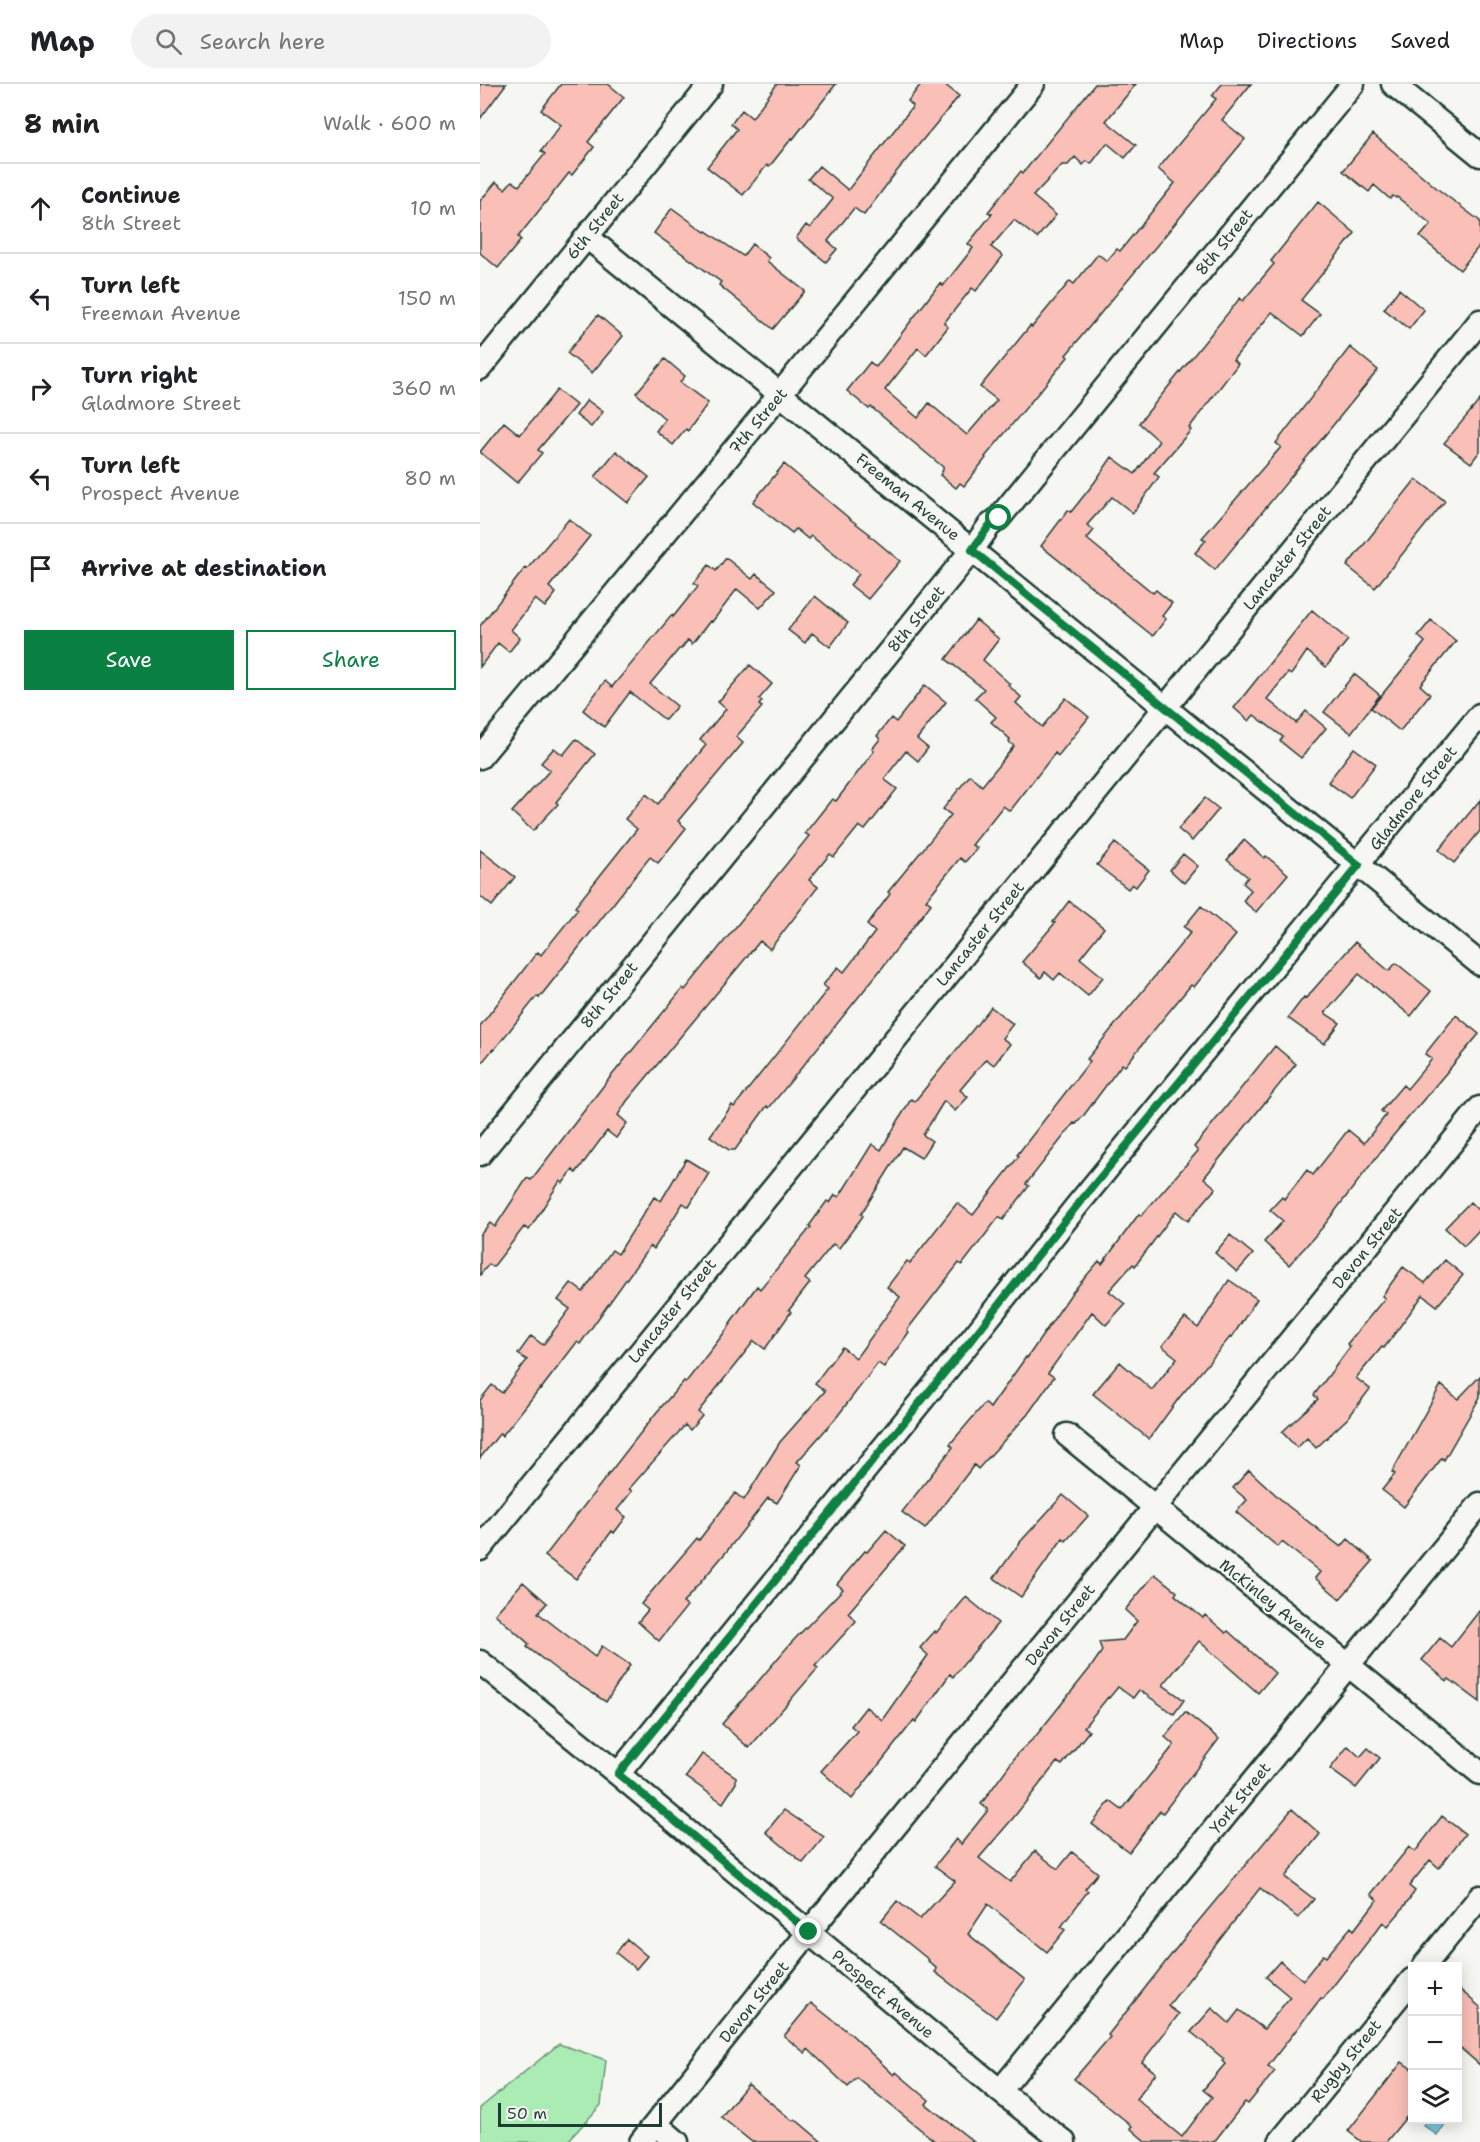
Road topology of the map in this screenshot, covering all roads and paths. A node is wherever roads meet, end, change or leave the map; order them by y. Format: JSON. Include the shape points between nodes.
{"nodes":[{"id":1,"x":1033,"y":84,"type":"edge"},
{"id":2,"x":1353,"y":84,"type":"edge"},
{"id":3,"x":1393,"y":84,"type":"edge"},
{"id":4,"x":699,"y":88,"type":"edge"},
{"id":5,"x":1480,"y":155,"type":"edge"},
{"id":6,"x":587,"y":237,"type":"junction"},
{"id":7,"x":1480,"y":321,"type":"edge"},
{"id":8,"x":480,"y":368,"type":"edge"},
{"id":9,"x":780,"y":394,"type":"junction"},
{"id":10,"x":972,"y":550,"type":"junction"},
{"id":11,"x":1165,"y":708,"type":"junction"},
{"id":12,"x":1480,"y":715,"type":"edge"},
{"id":13,"x":480,"y":757,"type":"edge"},
{"id":14,"x":1359,"y":865,"type":"junction"},
{"id":15,"x":1480,"y":963,"type":"edge"},
{"id":16,"x":1480,"y":1108,"type":"edge"},
{"id":17,"x":480,"y":1154,"type":"edge"},
{"id":18,"x":1067,"y":1435,"type":"dead end"},
{"id":19,"x":1480,"y":1504,"type":"edge"},
{"id":20,"x":1155,"y":1508,"type":"junction"},
{"id":21,"x":480,"y":1549,"type":"edge"},
{"id":22,"x":1348,"y":1666,"type":"junction"},
{"id":23,"x":482,"y":1668,"type":"edge"},
{"id":24,"x":1480,"y":1773,"type":"edge"},
{"id":25,"x":618,"y":1774,"type":"junction"},
{"id":26,"x":1480,"y":1897,"type":"edge"},
{"id":27,"x":809,"y":1932,"type":"junction"},
{"id":28,"x":1427,"y":1962,"type":"edge"},
{"id":29,"x":1408,"y":1986,"type":"edge"},
{"id":30,"x":1000,"y":2091,"type":"junction"},
{"id":31,"x":656,"y":2124,"type":"junction"},
{"id":32,"x":642,"y":2142,"type":"edge"},
{"id":33,"x":677,"y":2142,"type":"edge"},
{"id":34,"x":1064,"y":2142,"type":"edge"},
{"id":35,"x":1280,"y":2142,"type":"edge"}],
"edges":[{"from":1,"to":9,"type":"street","name":"7th Street"},
{"from":2,"to":10,"type":"street","name":"8th Street"},
{"from":3,"to":5,"type":"street"},
{"from":4,"to":6,"type":"street","name":"6th Street"},
{"from":6,"to":8,"type":"street","name":"6th Street"},
{"from":6,"to":9,"type":"street","name":"Freeman Avenue"},
{"from":7,"to":11,"type":"street","name":"Lancaster Street"},
{"from":9,"to":10,"type":"street","name":"Freeman Avenue"},
{"from":9,"to":13,"type":"street","name":"7th Street"},
{"from":10,"to":11,"type":"street","name":"Freeman Avenue"},
{"from":10,"to":17,"type":"street","name":"8th Street"},
{"from":11,"to":14,"type":"street","name":"Freeman Avenue"},
{"from":11,"to":21,"type":"street","name":"Lancaster Street"},
{"from":12,"to":14,"type":"street","name":"Gladmore Street"},
{"from":14,"to":15,"type":"street","name":"Freeman Avenue"},
{"from":14,"to":25,"type":"street","name":"Gladmore Street","via":[[1075,1208]]},
{"from":16,"to":20,"type":"street","name":"Devon Street"},
{"from":18,"to":20,"type":"street","name":"McKinley Avenue"},
{"from":19,"to":22,"type":"street","name":"York Street"},
{"from":20,"to":22,"type":"street","name":"McKinley Avenue"},
{"from":20,"to":27,"type":"street","name":"Devon Street"},
{"from":22,"to":24,"type":"street","name":"McKinley Avenue"},
{"from":22,"to":30,"type":"street","name":"York Street"},
{"from":23,"to":25,"type":"street","name":"Prospect Avenue"},
{"from":25,"to":27,"type":"street","name":"Prospect Avenue"},
{"from":26,"to":28,"type":"street"},
{"from":27,"to":30,"type":"street","name":"Prospect Avenue"},
{"from":27,"to":31,"type":"street","name":"Devon Street"},
{"from":29,"to":35,"type":"street","name":"Rugby Street"},
{"from":30,"to":34,"type":"street","name":"Prospect Avenue"},
{"from":31,"to":32,"type":"street","name":"Devon Street"},
{"from":31,"to":33,"type":"street"}]}
